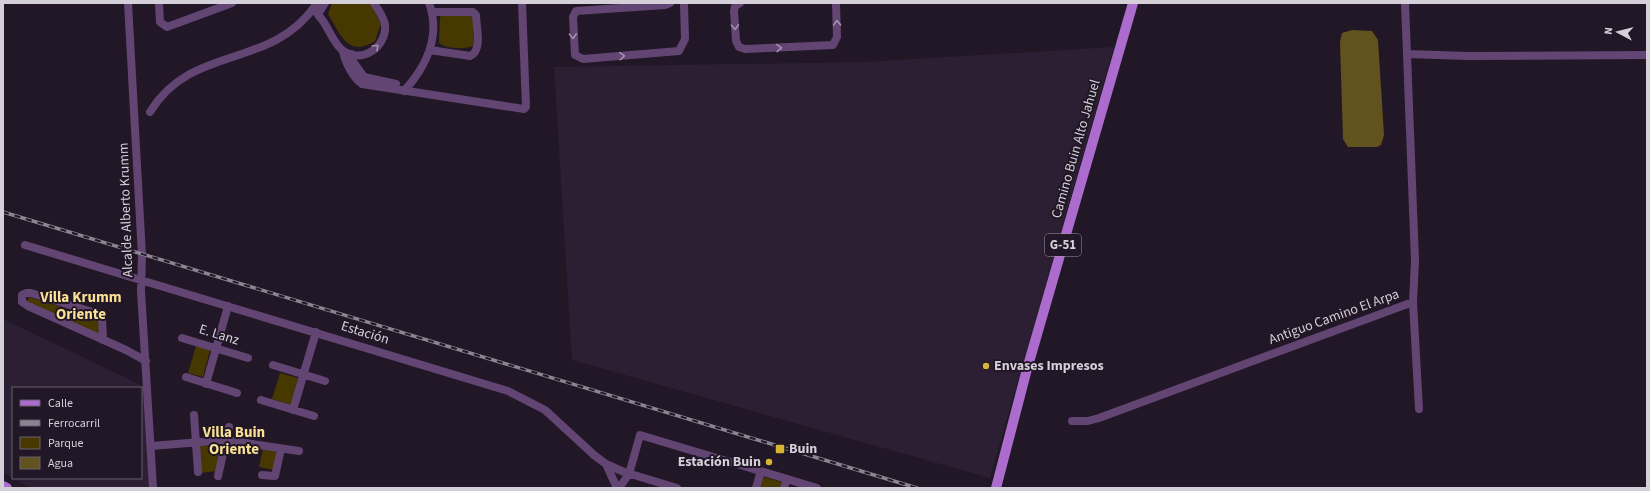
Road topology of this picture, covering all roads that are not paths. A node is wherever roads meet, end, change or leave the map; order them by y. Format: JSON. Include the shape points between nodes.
{"nodes":[{"id":1,"x":128,"y":3,"type":"edge"},
{"id":2,"x":159,"y":3,"type":"edge"},
{"id":3,"x":232,"y":3,"type":"edge"},
{"id":4,"x":325,"y":3,"type":"edge"},
{"id":5,"x":374,"y":3,"type":"edge"},
{"id":6,"x":429,"y":3,"type":"edge"},
{"id":7,"x":522,"y":3,"type":"edge"},
{"id":8,"x":670,"y":3,"type":"edge"},
{"id":9,"x":684,"y":3,"type":"edge"},
{"id":10,"x":836,"y":3,"type":"edge"},
{"id":11,"x":1133,"y":3,"type":"edge"},
{"id":12,"x":1405,"y":3,"type":"edge"},
{"id":13,"x":315,"y":4,"type":"edge"},
{"id":14,"x":738,"y":4,"type":"edge"},
{"id":15,"x":207,"y":7,"type":"edge"},
{"id":16,"x":432,"y":12,"type":"junction"},
{"id":17,"x":684,"y":12,"type":"junction"},
{"id":18,"x":318,"y":14,"type":"junction"},
{"id":19,"x":430,"y":50,"type":"junction"},
{"id":20,"x":347,"y":52,"type":"junction"},
{"id":21,"x":1407,"y":54,"type":"junction"},
{"id":22,"x":1647,"y":55,"type":"edge"},
{"id":23,"x":406,"y":88,"type":"junction"},
{"id":24,"x":150,"y":112,"type":"dead end"},
{"id":25,"x":25,"y":245,"type":"dead end"},
{"id":26,"x":142,"y":280,"type":"junction"},
{"id":27,"x":1413,"y":302,"type":"junction"},
{"id":28,"x":228,"y":306,"type":"junction"},
{"id":29,"x":316,"y":332,"type":"junction"},
{"id":30,"x":182,"y":338,"type":"dead end"},
{"id":31,"x":103,"y":340,"type":"junction"},
{"id":32,"x":145,"y":347,"type":"junction"},
{"id":33,"x":216,"y":348,"type":"junction"},
{"id":34,"x":126,"y":350,"type":"junction"},
{"id":35,"x":248,"y":358,"type":"dead end"},
{"id":36,"x":146,"y":362,"type":"junction"},
{"id":37,"x":272,"y":365,"type":"dead end"},
{"id":38,"x":303,"y":374,"type":"junction"},
{"id":39,"x":186,"y":378,"type":"dead end"},
{"id":40,"x":325,"y":381,"type":"dead end"},
{"id":41,"x":206,"y":384,"type":"junction"},
{"id":42,"x":237,"y":393,"type":"dead end"},
{"id":43,"x":261,"y":400,"type":"dead end"},
{"id":44,"x":1419,"y":409,"type":"dead end"},
{"id":45,"x":293,"y":410,"type":"junction"},
{"id":46,"x":194,"y":414,"type":"dead end"},
{"id":47,"x":314,"y":416,"type":"dead end"},
{"id":48,"x":1072,"y":421,"type":"dead end"},
{"id":49,"x":229,"y":427,"type":"dead end"},
{"id":50,"x":226,"y":440,"type":"junction"},
{"id":51,"x":196,"y":443,"type":"junction"},
{"id":52,"x":151,"y":446,"type":"junction"},
{"id":53,"x":281,"y":449,"type":"junction"},
{"id":54,"x":299,"y":452,"type":"dead end"},
{"id":55,"x":606,"y":464,"type":"junction"},
{"id":56,"x":761,"y":471,"type":"junction"},
{"id":57,"x":198,"y":472,"type":"dead end"},
{"id":58,"x":629,"y":474,"type":"junction"},
{"id":59,"x":262,"y":475,"type":"dead end"},
{"id":60,"x":218,"y":476,"type":"dead end"},
{"id":61,"x":787,"y":479,"type":"junction"},
{"id":62,"x":3,"y":486,"type":"edge"},
{"id":63,"x":7,"y":488,"type":"edge"},
{"id":64,"x":153,"y":488,"type":"edge"},
{"id":65,"x":618,"y":488,"type":"edge"},
{"id":66,"x":677,"y":488,"type":"edge"},
{"id":67,"x":756,"y":488,"type":"edge"},
{"id":68,"x":784,"y":488,"type":"edge"},
{"id":69,"x":817,"y":488,"type":"edge"},
{"id":70,"x":996,"y":488,"type":"edge"}],
"edges":[{"from":1,"to":26,"type":"street","name":"Alcalde Alberto Krumm","via":[[137,140]]},
{"from":2,"to":15,"type":"street","via":[[160,22],[167,26]]},
{"from":3,"to":15,"type":"street"},
{"from":4,"to":18,"type":"street"},
{"from":20,"to":5,"type":"street","one_way":true,"via":[[367,54],[382,41],[384,23]]},
{"from":6,"to":16,"type":"street"},
{"from":7,"to":23,"type":"street","via":[[525,109]]},
{"from":8,"to":17,"type":"street"},
{"from":8,"to":17,"type":"street","one_way":true,"via":[[576,11],[573,17],[574,53],[577,58],[583,59],[679,51],[685,39]]},
{"from":9,"to":17,"type":"street"},
{"from":14,"to":10,"type":"street","one_way":true,"via":[[734,11],[736,41],[740,48],[829,46],[835,43],[837,37]]},
{"from":11,"to":70,"type":"main road","name":"Camino Buin Alto Jahuel","number":"G-51","via":[[1027,369]]},
{"from":12,"to":21,"type":"street","name":"Antiguo Camino El Arpa"},
{"from":13,"to":18,"type":"street","via":[[315,11]]},
{"from":13,"to":24,"type":"street","via":[[296,28],[275,42],[207,65],[182,77],[162,95]]},
{"from":16,"to":19,"type":"street","via":[[433,33]]},
{"from":16,"to":19,"type":"street","via":[[473,12],[476,15],[477,48],[470,56]]},
{"from":18,"to":20,"type":"street"},
{"from":19,"to":23,"type":"street","via":[[420,72]]},
{"from":20,"to":23,"type":"street","via":[[346,62],[362,84]]},
{"from":21,"to":22,"type":"street"},
{"from":21,"to":27,"type":"street","name":"Antiguo Camino El Arpa","via":[[1415,267]]},
{"from":25,"to":26,"type":"street","name":"Estación"},
{"from":26,"to":28,"type":"street","name":"Estación"},
{"from":26,"to":32,"type":"street","name":"Alcalde Alberto Krumm"},
{"from":27,"to":44,"type":"street"},
{"from":27,"to":48,"type":"street","name":"Antiguo Camino El Arpa","via":[[1099,418]]},
{"from":28,"to":29,"type":"street","name":"Estación"},
{"from":28,"to":33,"type":"street"},
{"from":29,"to":38,"type":"street"},
{"from":29,"to":55,"type":"street","name":"Estación","via":[[516,394],[548,413]]},
{"from":30,"to":33,"type":"street","name":"E. Lanz"},
{"from":31,"to":31,"type":"street","via":[[25,305],[22,302],[22,295],[31,293],[99,314],[102,318]]},
{"from":31,"to":34,"type":"street"},
{"from":32,"to":34,"type":"street"},
{"from":32,"to":36,"type":"street","name":"Alcalde Alberto Krumm"},
{"from":33,"to":35,"type":"street","name":"E. Lanz"},
{"from":33,"to":41,"type":"street"},
{"from":34,"to":36,"type":"street"},
{"from":36,"to":52,"type":"street","name":"Alcalde Alberto Krumm"},
{"from":37,"to":38,"type":"street"},
{"from":38,"to":40,"type":"street"},
{"from":38,"to":45,"type":"street"},
{"from":39,"to":41,"type":"street"},
{"from":41,"to":42,"type":"street"},
{"from":43,"to":45,"type":"street"},
{"from":45,"to":47,"type":"street"},
{"from":46,"to":51,"type":"street"},
{"from":49,"to":50,"type":"street"},
{"from":50,"to":51,"type":"street"},
{"from":50,"to":53,"type":"street"},
{"from":50,"to":60,"type":"street"},
{"from":51,"to":52,"type":"street"},
{"from":51,"to":57,"type":"street"},
{"from":52,"to":64,"type":"street","name":"Alcalde Alberto Krumm"},
{"from":53,"to":54,"type":"street"},
{"from":53,"to":59,"type":"street","via":[[275,476]]},
{"from":55,"to":58,"type":"street","name":"Estación"},
{"from":55,"to":65,"type":"street"},
{"from":56,"to":58,"type":"street","via":[[640,434]]},
{"from":56,"to":61,"type":"street"},
{"from":56,"to":67,"type":"street"},
{"from":58,"to":65,"type":"street"},
{"from":58,"to":66,"type":"street","name":"Estación"},
{"from":61,"to":68,"type":"street"},
{"from":61,"to":69,"type":"street"},
{"from":62,"to":63,"type":"main road"}]}
